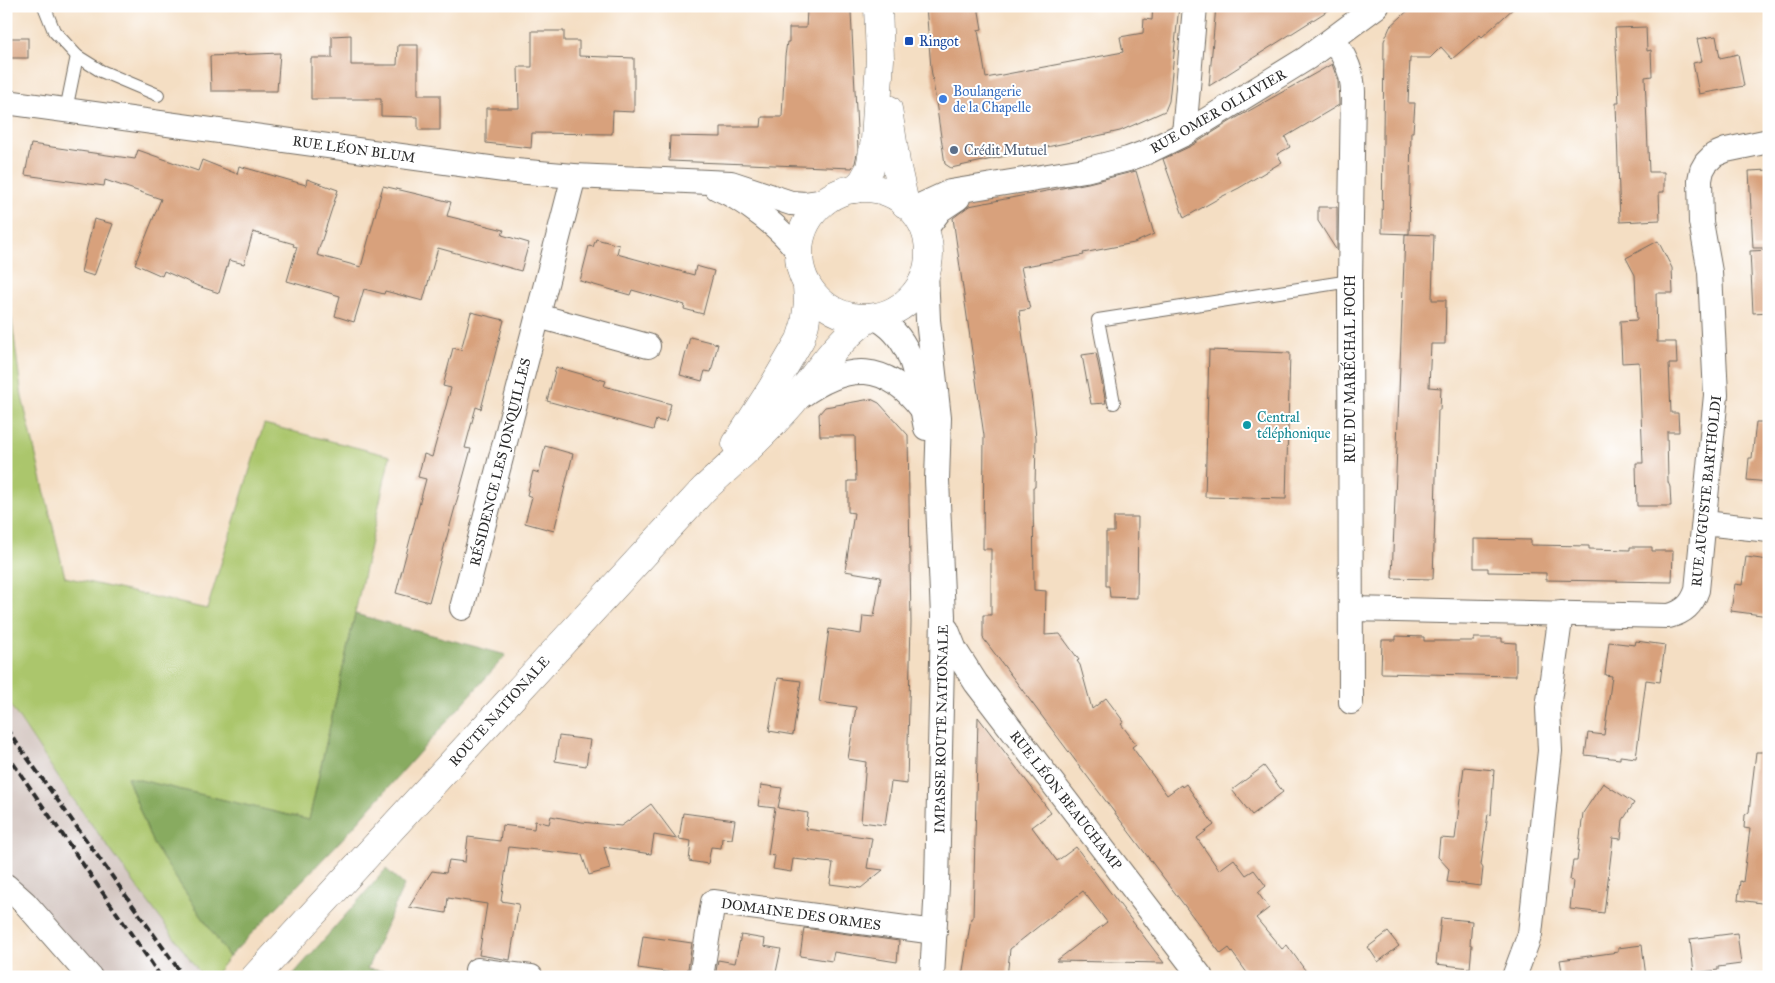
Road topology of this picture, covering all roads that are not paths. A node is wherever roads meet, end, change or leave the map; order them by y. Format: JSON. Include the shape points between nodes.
{"nodes":[{"id":1,"x":44,"y":6,"type":"edge"},
{"id":2,"x":878,"y":6,"type":"edge"},
{"id":3,"x":1195,"y":6,"type":"edge"},
{"id":4,"x":1377,"y":6,"type":"edge"},
{"id":5,"x":1334,"y":39,"type":"junction"},
{"id":6,"x":77,"y":56,"type":"junction"},
{"id":7,"x":880,"y":59,"type":"junction"},
{"id":8,"x":158,"y":95,"type":"dead end"},
{"id":9,"x":6,"y":102,"type":"edge"},
{"id":10,"x":66,"y":110,"type":"junction"},
{"id":11,"x":1184,"y":134,"type":"junction"},
{"id":12,"x":1769,"y":141,"type":"edge"},
{"id":13,"x":574,"y":176,"type":"junction"},
{"id":14,"x":704,"y":183,"type":"junction"},
{"id":15,"x":856,"y":189,"type":"junction"},
{"id":16,"x":826,"y":201,"type":"junction"},
{"id":17,"x":914,"y":215,"type":"junction"},
{"id":18,"x":799,"y":254,"type":"junction"},
{"id":19,"x":926,"y":271,"type":"junction"},
{"id":20,"x":1350,"y":282,"type":"junction"},
{"id":21,"x":807,"y":285,"type":"junction"},
{"id":22,"x":538,"y":316,"type":"junction"},
{"id":23,"x":872,"y":318,"type":"junction"},
{"id":24,"x":648,"y":346,"type":"dead end"},
{"id":25,"x":792,"y":403,"type":"junction"},
{"id":26,"x":1114,"y":403,"type":"dead end"},
{"id":27,"x":922,"y":409,"type":"junction"},
{"id":28,"x":938,"y":480,"type":"junction"},
{"id":29,"x":704,"y":489,"type":"junction"},
{"id":30,"x":1704,"y":523,"type":"junction"},
{"id":31,"x":1769,"y":530,"type":"edge"},
{"id":32,"x":462,"y":608,"type":"dead end"},
{"id":33,"x":1351,"y":609,"type":"junction"},
{"id":34,"x":1561,"y":613,"type":"junction"},
{"id":35,"x":943,"y":616,"type":"junction"},
{"id":36,"x":1351,"y":702,"type":"dead end"},
{"id":37,"x":6,"y":886,"type":"edge"},
{"id":38,"x":935,"y":932,"type":"junction"},
{"id":39,"x":477,"y":970,"type":"dead end"},
{"id":40,"x":90,"y":977,"type":"edge"},
{"id":41,"x":255,"y":977,"type":"edge"},
{"id":42,"x":531,"y":977,"type":"edge"},
{"id":43,"x":701,"y":977,"type":"edge"},
{"id":44,"x":932,"y":977,"type":"edge"},
{"id":45,"x":1201,"y":977,"type":"edge"},
{"id":46,"x":1514,"y":977,"type":"edge"}],
"edges":[{"from":1,"to":6,"type":"lane","via":[[54,31]]},
{"from":2,"to":7,"type":"main road"},
{"from":3,"to":11,"type":"street"},
{"from":4,"to":5,"type":"street","name":"RUE OMER OLLIVIER"},
{"from":5,"to":11,"type":"street","name":"RUE OMER OLLIVIER"},
{"from":5,"to":20,"type":"street","name":"RUE DU MARÉCHAL FOCH","via":[[1353,80]]},
{"from":6,"to":8,"type":"lane","via":[[102,71]]},
{"from":6,"to":10,"type":"lane"},
{"from":7,"to":15,"type":"main road","via":[[873,156]]},
{"from":7,"to":17,"type":"main road","via":[[896,163]]},
{"from":9,"to":10,"type":"street","name":"RUE LÉON BLUM"},
{"from":10,"to":13,"type":"street","name":"RUE LÉON BLUM","via":[[495,169]]},
{"from":11,"to":17,"type":"street","name":"RUE OMER OLLIVIER","via":[[1147,152],[1109,164],[982,187],[947,205],[935,216]]},
{"from":12,"to":30,"type":"street","name":"RUE AUGUSTE BARTHOLDI","via":[[1714,155],[1702,170],[1700,180],[1702,222],[1710,272],[1716,395]]},
{"from":13,"to":14,"type":"street","name":"RUE LÉON BLUM"},
{"from":13,"to":22,"type":"street","name":"RÉSIDENCE LES JONQUILLES"},
{"from":14,"to":16,"type":"street","name":"RUE LÉON BLUM","via":[[740,185],[791,203]]},
{"from":14,"to":18,"type":"street","name":"RUE LÉON BLUM","via":[[724,190],[777,228]]},
{"from":15,"to":16,"type":"main road"},
{"from":15,"to":17,"type":"main road","via":[[888,193]]},
{"from":16,"to":18,"type":"main road","via":[[806,224]]},
{"from":17,"to":19,"type":"main road","via":[[928,248]]},
{"from":18,"to":21,"type":"main road"},
{"from":19,"to":23,"type":"main road","via":[[909,300]]},
{"from":19,"to":28,"type":"street","name":"IMPASSE ROUTE NATIONALE","via":[[939,418]]},
{"from":20,"to":26,"type":"lane","via":[[1098,320]]},
{"from":20,"to":33,"type":"street","name":"RUE DU MARÉCHAL FOCH"},
{"from":21,"to":23,"type":"main road","via":[[830,309],[849,316]]},
{"from":21,"to":29,"type":"main road","name":"ROUTE NATIONALE","via":[[808,303],[800,340],[747,429]]},
{"from":22,"to":24,"type":"street"},
{"from":22,"to":32,"type":"street","name":"RÉSIDENCE LES JONQUILLES"},
{"from":23,"to":25,"type":"main road","name":"ROUTE NATIONALE","via":[[845,336]]},
{"from":23,"to":27,"type":"street","name":"IMPASSE ROUTE NATIONALE","via":[[896,334],[905,345],[913,364]]},
{"from":25,"to":27,"type":"street","name":"ROUTE NATIONALE","via":[[834,376],[866,372],[896,382]]},
{"from":25,"to":29,"type":"main road","name":"ROUTE NATIONALE","via":[[758,440]]},
{"from":27,"to":28,"type":"street","name":"IMPASSE ROUTE NATIONALE"},
{"from":28,"to":35,"type":"street","name":"IMPASSE ROUTE NATIONALE"},
{"from":29,"to":41,"type":"main road","name":"ROUTE NATIONALE"},
{"from":30,"to":31,"type":"street"},
{"from":30,"to":34,"type":"street","name":"RUE AUGUSTE BARTHOLDI","via":[[1697,590],[1688,608],[1669,616]]},
{"from":33,"to":34,"type":"street","name":"RUE AUGUSTE BARTHOLDI"},
{"from":33,"to":36,"type":"street","name":"RUE DU MARÉCHAL FOCH"},
{"from":34,"to":46,"type":"street","via":[[1548,708],[1550,751],[1530,934]]},
{"from":35,"to":38,"type":"street","name":"IMPASSE ROUTE NATIONALE"},
{"from":35,"to":45,"type":"street","name":"RUE LÉON BEAUCHAMP","via":[[955,650],[976,683]]},
{"from":37,"to":40,"type":"street"},
{"from":38,"to":43,"type":"street","name":"DOMAINE DES ORMES","via":[[713,902]]},
{"from":38,"to":44,"type":"street","name":"IMPASSE ROUTE NATIONALE"},
{"from":39,"to":42,"type":"street"}]}
